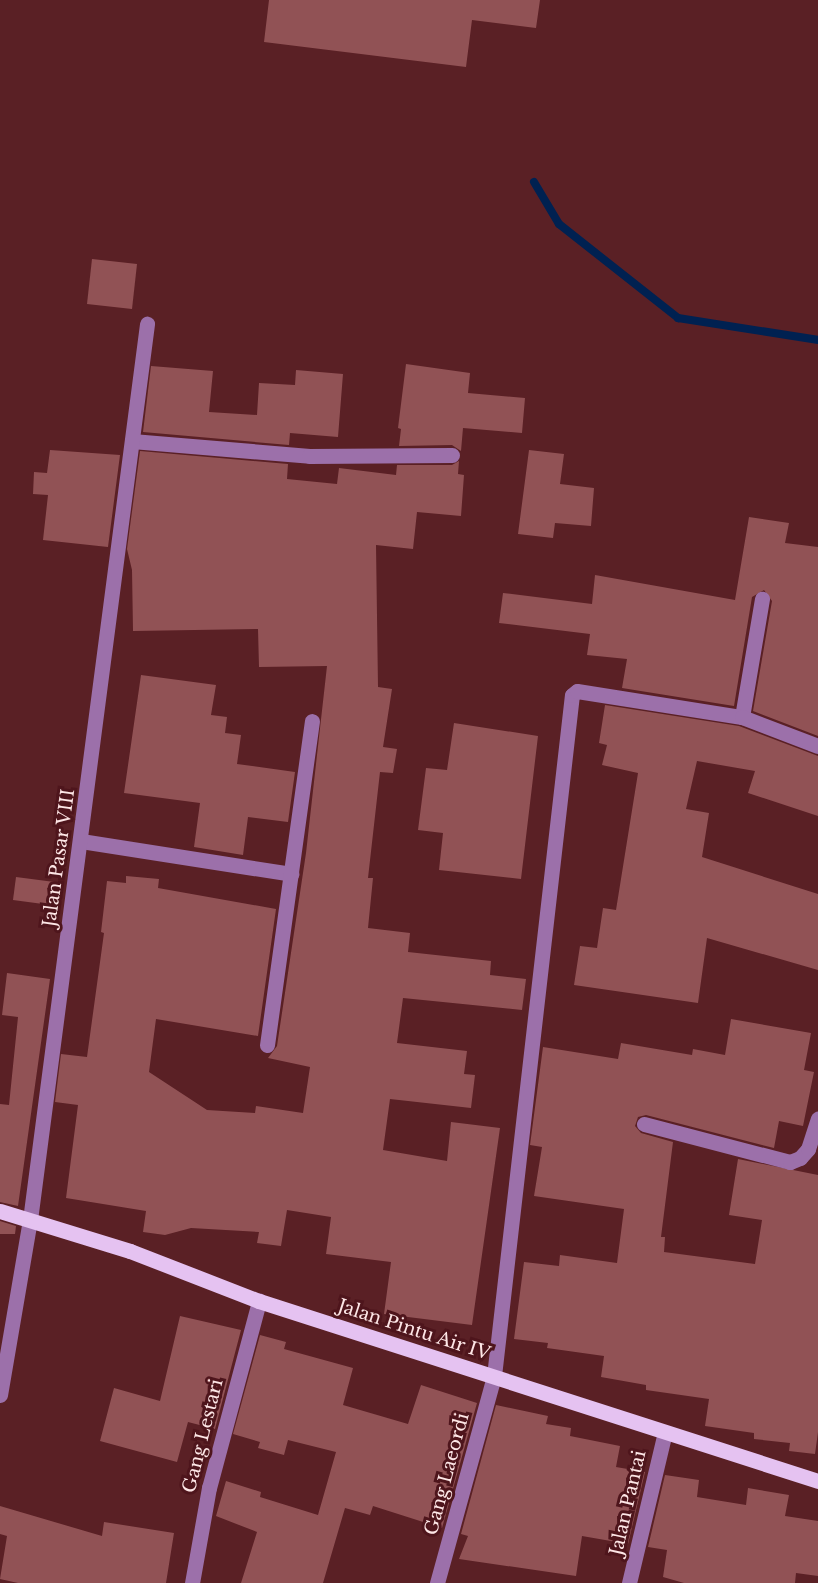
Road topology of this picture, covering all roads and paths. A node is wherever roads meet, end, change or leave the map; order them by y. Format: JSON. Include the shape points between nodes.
{"nodes":[{"id":1,"x":147,"y":324,"type":"dead end"},
{"id":2,"x":132,"y":441,"type":"junction"},
{"id":3,"x":452,"y":454,"type":"dead end"},
{"id":4,"x":762,"y":599,"type":"dead end"},
{"id":5,"x":742,"y":717,"type":"junction"},
{"id":6,"x":312,"y":721,"type":"dead end"},
{"id":7,"x":818,"y":746,"type":"edge"},
{"id":8,"x":81,"y":841,"type":"junction"},
{"id":9,"x":291,"y":874,"type":"junction"},
{"id":10,"x":267,"y":1045,"type":"dead end"},
{"id":11,"x":818,"y":1119,"type":"edge"},
{"id":12,"x":644,"y":1124,"type":"dead end"},
{"id":13,"x":0,"y":1211,"type":"edge"},
{"id":14,"x":30,"y":1220,"type":"junction"},
{"id":15,"x":259,"y":1300,"type":"junction"},
{"id":16,"x":494,"y":1376,"type":"junction"},
{"id":17,"x":0,"y":1395,"type":"edge"},
{"id":18,"x":666,"y":1432,"type":"junction"},
{"id":19,"x":818,"y":1481,"type":"edge"},
{"id":20,"x":192,"y":1583,"type":"edge"},
{"id":21,"x":437,"y":1583,"type":"edge"},
{"id":22,"x":629,"y":1583,"type":"edge"}],
"edges":[{"from":1,"to":2,"type":"street","name":"Jalan Pasar VIII"},
{"from":2,"to":3,"type":"street","via":[[309,456]]},
{"from":2,"to":8,"type":"street","name":"Jalan Pasar VIII"},
{"from":4,"to":5,"type":"street"},
{"from":5,"to":7,"type":"street","name":"Gang Laeordi"},
{"from":5,"to":16,"type":"street","name":"Gang Laeordi","via":[[577,691],[572,695]]},
{"from":6,"to":9,"type":"street"},
{"from":8,"to":9,"type":"street"},
{"from":8,"to":14,"type":"street","name":"Jalan Pasar VIII"},
{"from":9,"to":10,"type":"street"},
{"from":11,"to":12,"type":"street","via":[[808,1149],[790,1162]]},
{"from":13,"to":14,"type":"main road","name":"Jalan Pintu Air IV"},
{"from":14,"to":15,"type":"main road","name":"Jalan Pintu Air IV","via":[[130,1251]]},
{"from":14,"to":17,"type":"street","name":"Jalan Pasar VIII"},
{"from":15,"to":16,"type":"main road","name":"Jalan Pintu Air IV"},
{"from":15,"to":20,"type":"street","name":"Gang Lestari","via":[[209,1488]]},
{"from":16,"to":18,"type":"main road","name":"Jalan Pintu Air IV"},
{"from":16,"to":21,"type":"street","name":"Gang Laeordi"},
{"from":18,"to":19,"type":"main road","name":"Jalan Pintu Air IV"},
{"from":18,"to":22,"type":"street","name":"Jalan Pantai"}]}
